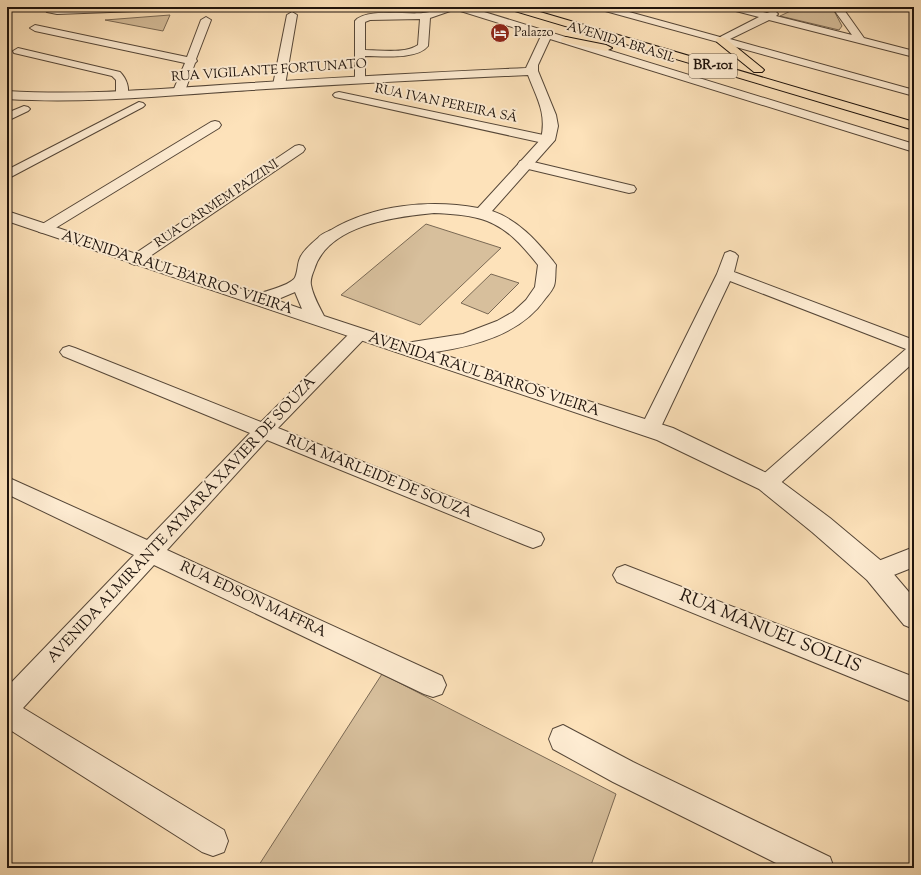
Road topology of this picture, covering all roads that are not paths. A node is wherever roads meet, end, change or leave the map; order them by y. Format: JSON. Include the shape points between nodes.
{"nodes":[{"id":1,"x":164,"y":7,"type":"edge"},
{"id":2,"x":453,"y":7,"type":"edge"},
{"id":3,"x":458,"y":7,"type":"edge"},
{"id":4,"x":512,"y":7,"type":"edge"},
{"id":5,"x":538,"y":7,"type":"edge"},
{"id":6,"x":601,"y":7,"type":"edge"},
{"id":7,"x":731,"y":7,"type":"edge"},
{"id":8,"x":837,"y":7,"type":"edge"},
{"id":9,"x":85,"y":8,"type":"edge"},
{"id":10,"x":132,"y":8,"type":"edge"},
{"id":11,"x":52,"y":9,"type":"edge"},
{"id":12,"x":781,"y":10,"type":"dead end"},
{"id":13,"x":292,"y":15,"type":"dead end"},
{"id":14,"x":425,"y":16,"type":"junction"},
{"id":15,"x":767,"y":16,"type":"junction"},
{"id":16,"x":206,"y":20,"type":"dead end"},
{"id":17,"x":35,"y":28,"type":"dead end"},
{"id":18,"x":566,"y":40,"type":"junction"},
{"id":19,"x":721,"y":40,"type":"junction"},
{"id":20,"x":860,"y":40,"type":"junction"},
{"id":21,"x":544,"y":41,"type":"junction"},
{"id":22,"x":18,"y":50,"type":"dead end"},
{"id":23,"x":360,"y":53,"type":"junction"},
{"id":24,"x":914,"y":54,"type":"edge"},
{"id":25,"x":192,"y":61,"type":"junction"},
{"id":26,"x":532,"y":71,"type":"junction"},
{"id":27,"x":758,"y":75,"type":"junction"},
{"id":28,"x":360,"y":80,"type":"junction"},
{"id":29,"x":279,"y":84,"type":"junction"},
{"id":30,"x":179,"y":91,"type":"junction"},
{"id":31,"x":914,"y":93,"type":"edge"},
{"id":32,"x":7,"y":94,"type":"edge"},
{"id":33,"x":122,"y":94,"type":"junction"},
{"id":34,"x":339,"y":95,"type":"dead end"},
{"id":35,"x":139,"y":105,"type":"dead end"},
{"id":36,"x":24,"y":109,"type":"dead end"},
{"id":37,"x":914,"y":115,"type":"edge"},
{"id":38,"x":7,"y":117,"type":"edge"},
{"id":39,"x":216,"y":125,"type":"dead end"},
{"id":40,"x":914,"y":126,"type":"edge"},
{"id":41,"x":548,"y":140,"type":"junction"},
{"id":42,"x":299,"y":148,"type":"dead end"},
{"id":43,"x":914,"y":148,"type":"edge"},
{"id":44,"x":525,"y":164,"type":"junction"},
{"id":45,"x":7,"y":175,"type":"edge"},
{"id":46,"x":630,"y":189,"type":"dead end"},
{"id":47,"x":482,"y":213,"type":"junction"},
{"id":48,"x":7,"y":216,"type":"edge"},
{"id":49,"x":44,"y":229,"type":"junction"},
{"id":50,"x":730,"y":256,"type":"dead end"},
{"id":51,"x":135,"y":260,"type":"junction"},
{"id":52,"x":725,"y":274,"type":"junction"},
{"id":53,"x":302,"y":281,"type":"junction"},
{"id":54,"x":256,"y":300,"type":"junction"},
{"id":55,"x":317,"y":320,"type":"junction"},
{"id":56,"x":358,"y":334,"type":"junction"},
{"id":57,"x":474,"y":339,"type":"junction"},
{"id":58,"x":914,"y":346,"type":"edge"},
{"id":59,"x":402,"y":347,"type":"junction"},
{"id":60,"x":69,"y":352,"type":"dead end"},
{"id":61,"x":914,"y":352,"type":"edge"},
{"id":62,"x":484,"y":375,"type":"junction"},
{"id":63,"x":650,"y":429,"type":"junction"},
{"id":64,"x":264,"y":431,"type":"junction"},
{"id":65,"x":767,"y":483,"type":"junction"},
{"id":66,"x":7,"y":485,"type":"edge"},
{"id":67,"x":533,"y":539,"type":"dead end"},
{"id":68,"x":151,"y":553,"type":"junction"},
{"id":69,"x":914,"y":558,"type":"edge"},
{"id":70,"x":876,"y":572,"type":"junction"},
{"id":71,"x":625,"y":574,"type":"dead end"},
{"id":72,"x":914,"y":617,"type":"edge"},
{"id":73,"x":433,"y":685,"type":"dead end"},
{"id":74,"x":914,"y":690,"type":"edge"},
{"id":75,"x":7,"y":706,"type":"edge"},
{"id":76,"x":7,"y":714,"type":"edge"},
{"id":77,"x":563,"y":738,"type":"dead end"},
{"id":78,"x":213,"y":841,"type":"dead end"},
{"id":79,"x":819,"y":868,"type":"edge"}],
"edges":[{"from":1,"to":10,"type":"street"},
{"from":2,"to":14,"type":"street"},
{"from":3,"to":21,"type":"street","name":"AVENIDA BRASIL"},
{"from":4,"to":27,"type":"highway","name":"AVENIDA BRASIL","number":"BR-101"},
{"from":5,"to":27,"type":"highway","name":"AVENIDA BRASIL","number":"BR-101"},
{"from":6,"to":19,"type":"street","name":"AVENIDA BRASIL"},
{"from":7,"to":15,"type":"street"},
{"from":8,"to":20,"type":"street"},
{"from":9,"to":10,"type":"street"},
{"from":9,"to":11,"type":"street"},
{"from":12,"to":15,"type":"street"},
{"from":13,"to":29,"type":"street"},
{"from":14,"to":23,"type":"street","via":[[424,46],[421,49],[412,52]]},
{"from":14,"to":23,"type":"street","via":[[362,19]]},
{"from":15,"to":19,"type":"street"},
{"from":15,"to":20,"type":"street"},
{"from":16,"to":25,"type":"street"},
{"from":17,"to":25,"type":"street"},
{"from":18,"to":21,"type":"street","name":"AVENIDA BRASIL"},
{"from":18,"to":27,"type":"highway"},
{"from":18,"to":43,"type":"street","name":"AVENIDA BRASIL"},
{"from":19,"to":27,"type":"highway"},
{"from":19,"to":31,"type":"street","name":"AVENIDA BRASIL"},
{"from":20,"to":24,"type":"street"},
{"from":21,"to":26,"type":"street","via":[[532,65]]},
{"from":22,"to":33,"type":"street","via":[[116,74],[121,79]]},
{"from":23,"to":28,"type":"street"},
{"from":25,"to":30,"type":"street"},
{"from":26,"to":28,"type":"street","name":"RUA VIGILANTE FORTUNATO"},
{"from":26,"to":41,"type":"street","via":[[550,115]]},
{"from":27,"to":37,"type":"highway","name":"AVENIDA BRASIL","number":"BR-101"},
{"from":27,"to":40,"type":"highway","name":"AVENIDA BRASIL","number":"BR-101"},
{"from":28,"to":29,"type":"street","name":"RUA VIGILANTE FORTUNATO"},
{"from":29,"to":30,"type":"street","name":"RUA VIGILANTE FORTUNATO"},
{"from":30,"to":33,"type":"street","name":"RUA VIGILANTE FORTUNATO"},
{"from":32,"to":33,"type":"street","name":"RUA VIGILANTE FORTUNATO","via":[[61,97]]},
{"from":34,"to":41,"type":"street","name":"RUA IVAN PEREIRA SÃ"},
{"from":35,"to":45,"type":"street"},
{"from":36,"to":38,"type":"street"},
{"from":39,"to":49,"type":"street"},
{"from":41,"to":44,"type":"street"},
{"from":42,"to":51,"type":"street","name":"RUA CARMEM PAZZINI"},
{"from":44,"to":46,"type":"street"},
{"from":44,"to":47,"type":"street"},
{"from":47,"to":53,"type":"street","via":[[448,208],[412,210],[379,215],[348,226],[324,240],[308,259]]},
{"from":47,"to":57,"type":"street","via":[[509,225],[530,243],[547,265],[544,289],[529,308],[507,324]]},
{"from":48,"to":49,"type":"street","name":"AVENIDA RAUL BARROS VIEIRA"},
{"from":49,"to":51,"type":"street","name":"AVENIDA RAUL BARROS VIEIRA"},
{"from":50,"to":52,"type":"street"},
{"from":51,"to":54,"type":"street","name":"AVENIDA RAUL BARROS VIEIRA"},
{"from":52,"to":58,"type":"street"},
{"from":52,"to":63,"type":"street"},
{"from":53,"to":54,"type":"street","via":[[283,292]]},
{"from":53,"to":55,"type":"street"},
{"from":54,"to":55,"type":"street","name":"AVENIDA RAUL BARROS VIEIRA"},
{"from":55,"to":56,"type":"street","name":"AVENIDA RAUL BARROS VIEIRA"},
{"from":56,"to":59,"type":"street","name":"AVENIDA RAUL BARROS VIEIRA"},
{"from":56,"to":64,"type":"street","name":"AVENIDA ALMIRANTE AYMARÁ XAVIER DE SOUZA"},
{"from":57,"to":59,"type":"street","via":[[433,347]]},
{"from":57,"to":62,"type":"street","via":[[472,356],[474,363]]},
{"from":59,"to":62,"type":"street","name":"AVENIDA RAUL BARROS VIEIRA"},
{"from":60,"to":64,"type":"street","name":"RUA MARLEIDE DE SOUZA"},
{"from":61,"to":65,"type":"street"},
{"from":62,"to":63,"type":"street","name":"AVENIDA RAUL BARROS VIEIRA"},
{"from":63,"to":65,"type":"street","name":"AVENIDA RAUL BARROS VIEIRA"},
{"from":64,"to":67,"type":"street","name":"RUA MARLEIDE DE SOUZA"},
{"from":64,"to":68,"type":"street","name":"AVENIDA ALMIRANTE AYMARÁ XAVIER DE SOUZA"},
{"from":65,"to":70,"type":"street","name":"AVENIDA RAUL BARROS VIEIRA"},
{"from":66,"to":68,"type":"street","name":"RUA EDSON MAFFRA"},
{"from":68,"to":73,"type":"street","name":"RUA EDSON MAFFRA"},
{"from":68,"to":75,"type":"street","name":"AVENIDA ALMIRANTE AYMARÁ XAVIER DE SOUZA"},
{"from":69,"to":70,"type":"street"},
{"from":70,"to":72,"type":"street","name":"AVENIDA RAUL BARROS VIEIRA"},
{"from":71,"to":74,"type":"street","name":"RUA MANUEL SOLLIS"},
{"from":76,"to":78,"type":"street"},
{"from":77,"to":79,"type":"street","via":[[623,772]]}]}
